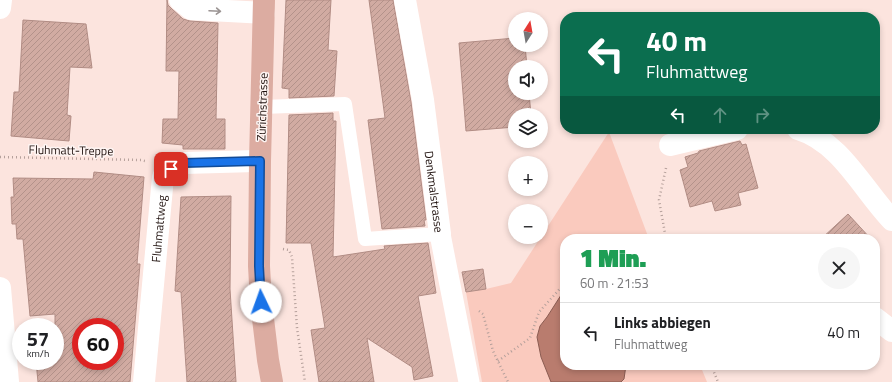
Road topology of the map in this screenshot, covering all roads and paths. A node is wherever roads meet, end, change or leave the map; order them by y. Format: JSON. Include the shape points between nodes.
{"nodes":[{"id":1,"x":1,"y":0,"type":"edge"},
{"id":2,"x":180,"y":0,"type":"edge"},
{"id":3,"x":405,"y":0,"type":"edge"},
{"id":4,"x":264,"y":6,"type":"edge"},
{"id":5,"x":0,"y":8,"type":"edge"},
{"id":6,"x":262,"y":107,"type":"junction"},
{"id":7,"x":716,"y":134,"type":"edge"},
{"id":8,"x":811,"y":134,"type":"edge"},
{"id":9,"x":670,"y":145,"type":"joint"},
{"id":10,"x":0,"y":157,"type":"edge"},
{"id":11,"x":141,"y":160,"type":"dead end"},
{"id":12,"x":260,"y":161,"type":"junction"},
{"id":13,"x":892,"y":220,"type":"edge"},
{"id":14,"x":440,"y":234,"type":"junction"},
{"id":15,"x":665,"y":234,"type":"edge"},
{"id":16,"x":277,"y":248,"type":"dead end"},
{"id":17,"x":0,"y":288,"type":"edge"},
{"id":18,"x":560,"y":289,"type":"edge"},
{"id":19,"x":483,"y":314,"type":"dead end"},
{"id":20,"x":880,"y":322,"type":"edge"},
{"id":21,"x":892,"y":331,"type":"edge"},
{"id":22,"x":498,"y":361,"type":"junction"},
{"id":23,"x":713,"y":370,"type":"edge"},
{"id":24,"x":8,"y":382,"type":"edge"},
{"id":25,"x":144,"y":382,"type":"edge"},
{"id":26,"x":272,"y":382,"type":"edge"},
{"id":27,"x":305,"y":382,"type":"edge"},
{"id":28,"x":469,"y":382,"type":"edge"},
{"id":29,"x":508,"y":382,"type":"edge"},
{"id":30,"x":718,"y":382,"type":"edge"}],
"edges":[{"from":1,"to":5,"type":"street"},
{"from":2,"to":4,"type":"street","one_way":true,"via":[[191,9]]},
{"from":3,"to":14,"type":"street","name":"Denkmalstrasse","via":[[423,100]]},
{"from":4,"to":6,"type":"main road","name":"Zürichstrasse"},
{"from":6,"to":12,"type":"main road","name":"Zürichstrasse"},
{"from":6,"to":14,"type":"lane","via":[[345,104],[365,239]]},
{"from":7,"to":9,"type":"street"},
{"from":8,"to":13,"type":"street","via":[[827,144]]},
{"from":9,"to":15,"type":"path","via":[[659,200]]},
{"from":10,"to":11,"type":"path","name":"Fluhmatt-Treppe"},
{"from":12,"to":25,"type":"street","name":"Fluhmattweg","via":[[184,163],[171,169],[163,178]]},
{"from":12,"to":26,"type":"main road","name":"Zürichstrasse","via":[[259,266],[261,302]]},
{"from":14,"to":28,"type":"street","name":"Denkmalstrasse"},
{"from":16,"to":27,"type":"path","via":[[289,250],[292,257],[297,328]]},
{"from":17,"to":24,"type":"street"},
{"from":18,"to":22,"type":"path","via":[[539,312],[530,338]]},
{"from":19,"to":22,"type":"path"},
{"from":20,"to":21,"type":"street"},
{"from":22,"to":29,"type":"path"},
{"from":23,"to":30,"type":"path"}]}
